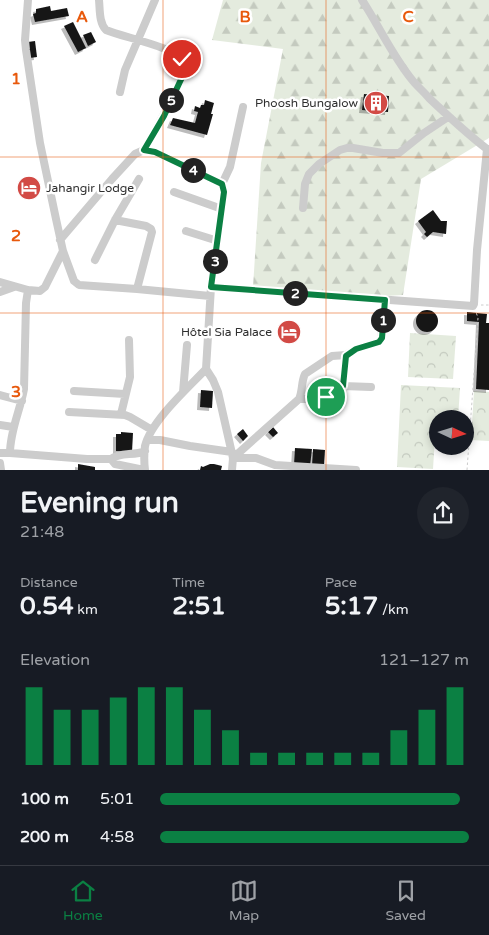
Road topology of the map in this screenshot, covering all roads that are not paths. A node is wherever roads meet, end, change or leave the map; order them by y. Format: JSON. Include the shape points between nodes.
{"nodes":[{"id":1,"x":28,"y":0,"type":"edge"},
{"id":2,"x":99,"y":0,"type":"edge"},
{"id":3,"x":155,"y":0,"type":"edge"},
{"id":4,"x":362,"y":0,"type":"edge"},
{"id":5,"x":137,"y":40,"type":"junction"},
{"id":6,"x":120,"y":92,"type":"dead end"},
{"id":7,"x":243,"y":107,"type":"dead end"},
{"id":8,"x":448,"y":117,"type":"junction"},
{"id":9,"x":488,"y":149,"type":"edge"},
{"id":10,"x":144,"y":150,"type":"junction"},
{"id":11,"x":139,"y":179,"type":"dead end"},
{"id":12,"x":222,"y":184,"type":"junction"},
{"id":13,"x":174,"y":192,"type":"dead end"},
{"id":14,"x":303,"y":208,"type":"dead end"},
{"id":15,"x":222,"y":209,"type":"junction"},
{"id":16,"x":115,"y":220,"type":"junction"},
{"id":17,"x":186,"y":231,"type":"dead end"},
{"id":18,"x":60,"y":240,"type":"junction"},
{"id":19,"x":218,"y":241,"type":"junction"},
{"id":20,"x":63,"y":251,"type":"junction"},
{"id":21,"x":95,"y":260,"type":"dead end"},
{"id":22,"x":0,"y":282,"type":"edge"},
{"id":23,"x":14,"y":286,"type":"junction"},
{"id":24,"x":211,"y":287,"type":"junction"},
{"id":25,"x":137,"y":289,"type":"junction"},
{"id":26,"x":28,"y":290,"type":"junction"},
{"id":27,"x":0,"y":292,"type":"edge"},
{"id":28,"x":210,"y":296,"type":"junction"},
{"id":29,"x":385,"y":300,"type":"junction"},
{"id":30,"x":129,"y":340,"type":"dead end"},
{"id":31,"x":187,"y":345,"type":"dead end"},
{"id":32,"x":346,"y":356,"type":"junction"},
{"id":33,"x":206,"y":369,"type":"junction"},
{"id":34,"x":343,"y":386,"type":"junction"},
{"id":35,"x":371,"y":387,"type":"dead end"},
{"id":36,"x":74,"y":391,"type":"dead end"},
{"id":37,"x":183,"y":392,"type":"junction"},
{"id":38,"x":125,"y":394,"type":"junction"},
{"id":39,"x":0,"y":395,"type":"edge"},
{"id":40,"x":299,"y":398,"type":"junction"},
{"id":41,"x":22,"y":401,"type":"junction"},
{"id":42,"x":69,"y":412,"type":"dead end"},
{"id":43,"x":121,"y":414,"type":"junction"},
{"id":44,"x":0,"y":425,"type":"edge"},
{"id":45,"x":13,"y":427,"type":"junction"},
{"id":46,"x":152,"y":430,"type":"junction"},
{"id":47,"x":148,"y":440,"type":"junction"},
{"id":48,"x":145,"y":451,"type":"junction"},
{"id":49,"x":0,"y":453,"type":"edge"},
{"id":50,"x":10,"y":453,"type":"junction"},
{"id":51,"x":232,"y":455,"type":"junction"},
{"id":52,"x":111,"y":459,"type":"junction"},
{"id":53,"x":0,"y":463,"type":"edge"},
{"id":54,"x":1,"y":470,"type":"edge"},
{"id":55,"x":144,"y":470,"type":"edge"},
{"id":56,"x":232,"y":470,"type":"edge"},
{"id":57,"x":356,"y":470,"type":"edge"}],
"edges":[{"from":1,"to":18,"type":"street","via":[[26,50],[40,143]]},
{"from":2,"to":5,"type":"street","via":[[103,27]]},
{"from":3,"to":5,"type":"street"},
{"from":4,"to":8,"type":"street","via":[[413,82]]},
{"from":5,"to":6,"type":"street"},
{"from":5,"to":10,"type":"street","via":[[170,52],[182,59],[186,67]]},
{"from":7,"to":12,"type":"street","via":[[230,166]]},
{"from":8,"to":9,"type":"street"},
{"from":8,"to":14,"type":"street","via":[[399,153],[353,148],[340,150],[309,174]]},
{"from":9,"to":29,"type":"street","via":[[473,306]]},
{"from":10,"to":12,"type":"street","via":[[155,152]]},
{"from":10,"to":18,"type":"street","via":[[123,166]]},
{"from":11,"to":16,"type":"street"},
{"from":12,"to":15,"type":"street"},
{"from":13,"to":15,"type":"street"},
{"from":15,"to":19,"type":"street"},
{"from":16,"to":21,"type":"street"},
{"from":16,"to":25,"type":"street","via":[[146,226],[152,232]]},
{"from":17,"to":19,"type":"street"},
{"from":18,"to":20,"type":"street"},
{"from":19,"to":24,"type":"street"},
{"from":20,"to":25,"type":"street","via":[[76,284]]},
{"from":20,"to":26,"type":"street","via":[[45,287],[40,291]]},
{"from":22,"to":23,"type":"street"},
{"from":23,"to":26,"type":"street"},
{"from":23,"to":27,"type":"street"},
{"from":24,"to":28,"type":"street"},
{"from":24,"to":29,"type":"street"},
{"from":25,"to":28,"type":"street"},
{"from":26,"to":41,"type":"street"},
{"from":28,"to":33,"type":"street"},
{"from":29,"to":32,"type":"street","via":[[382,338]]},
{"from":30,"to":38,"type":"street","via":[[130,377]]},
{"from":31,"to":37,"type":"street"},
{"from":32,"to":34,"type":"street"},
{"from":32,"to":40,"type":"street","via":[[332,356],[305,374]]},
{"from":33,"to":37,"type":"street"},
{"from":33,"to":51,"type":"street","via":[[218,392]]},
{"from":34,"to":35,"type":"street"},
{"from":34,"to":40,"type":"street","via":[[320,399]]},
{"from":36,"to":38,"type":"street"},
{"from":37,"to":46,"type":"street"},
{"from":38,"to":43,"type":"street"},
{"from":39,"to":41,"type":"street"},
{"from":40,"to":51,"type":"street"},
{"from":41,"to":45,"type":"street"},
{"from":42,"to":43,"type":"street"},
{"from":43,"to":46,"type":"street"},
{"from":44,"to":45,"type":"street"},
{"from":45,"to":50,"type":"street"},
{"from":46,"to":47,"type":"street"},
{"from":47,"to":48,"type":"street"},
{"from":47,"to":51,"type":"street"},
{"from":48,"to":52,"type":"street","via":[[115,455]]},
{"from":48,"to":55,"type":"street"},
{"from":49,"to":50,"type":"street"},
{"from":50,"to":52,"type":"street"},
{"from":51,"to":56,"type":"street"},
{"from":51,"to":57,"type":"street","via":[[256,458],[275,465]]},
{"from":52,"to":55,"type":"street","via":[[115,464]]},
{"from":53,"to":54,"type":"street"}]}
